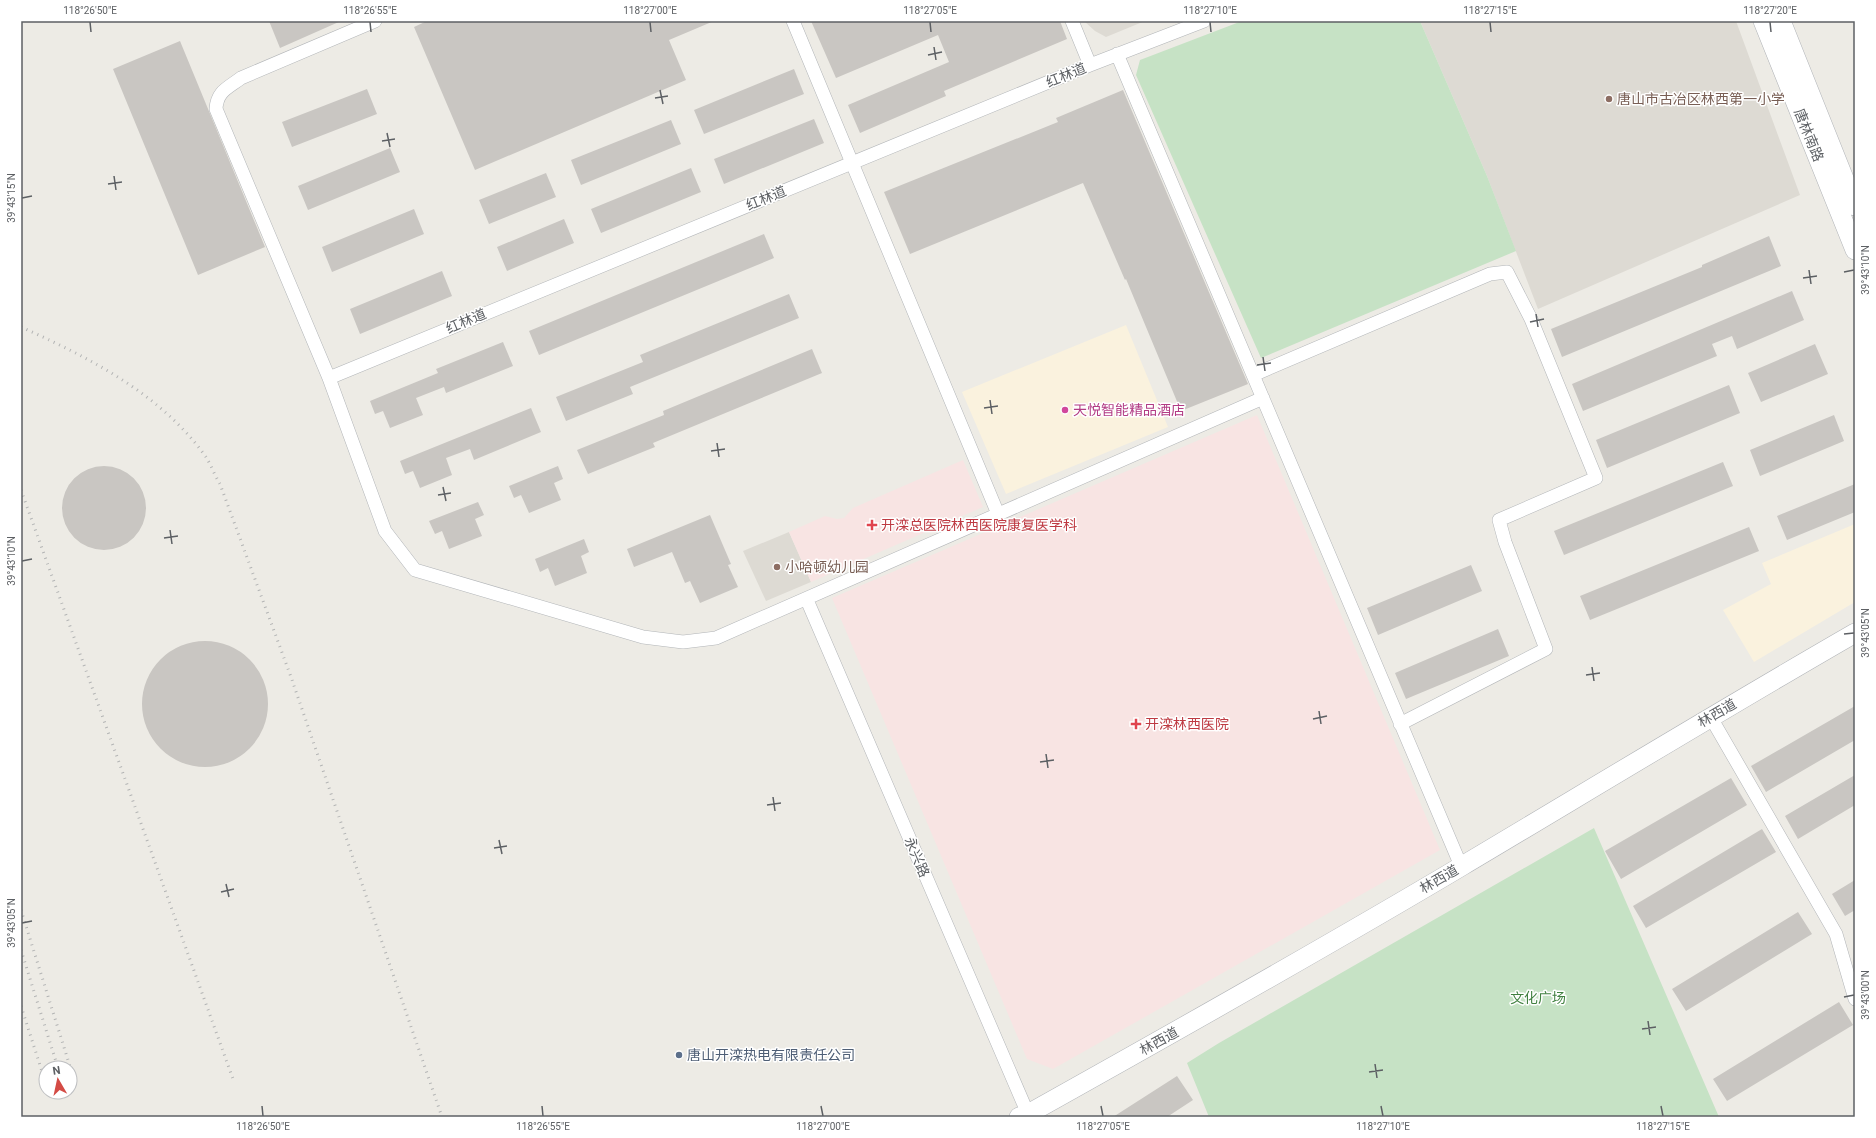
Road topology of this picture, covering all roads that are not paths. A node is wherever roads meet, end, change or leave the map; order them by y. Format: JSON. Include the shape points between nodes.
{"nodes":[{"id":1,"x":375,"y":21,"type":"edge"},
{"id":2,"x":792,"y":21,"type":"edge"},
{"id":3,"x":1072,"y":21,"type":"edge"},
{"id":4,"x":1204,"y":21,"type":"edge"},
{"id":5,"x":1763,"y":21,"type":"edge"},
{"id":6,"x":1781,"y":21,"type":"edge"},
{"id":7,"x":1117,"y":54,"type":"junction"},
{"id":8,"x":1090,"y":65,"type":"junction"},
{"id":9,"x":852,"y":163,"type":"junction"},
{"id":10,"x":1855,"y":206,"type":"edge"},
{"id":11,"x":1855,"y":250,"type":"edge"},
{"id":12,"x":1253,"y":375,"type":"junction"},
{"id":13,"x":329,"y":378,"type":"junction"},
{"id":14,"x":1263,"y":398,"type":"junction"},
{"id":15,"x":998,"y":514,"type":"junction"},
{"id":16,"x":806,"y":600,"type":"junction"},
{"id":17,"x":1855,"y":633,"type":"edge"},
{"id":18,"x":1710,"y":716,"type":"junction"},
{"id":19,"x":1400,"y":724,"type":"junction"},
{"id":20,"x":1461,"y":866,"type":"junction"},
{"id":21,"x":1855,"y":999,"type":"edge"},
{"id":22,"x":1023,"y":1115,"type":"edge"}],
"edges":[{"from":1,"to":13,"type":"street","via":[[241,78],[217,99],[216,109]]},
{"from":2,"to":9,"type":"street"},
{"from":3,"to":8,"type":"street"},
{"from":4,"to":7,"type":"street","name":"红林道"},
{"from":5,"to":11,"type":"main road","name":"唐林南路"},
{"from":6,"to":10,"type":"main road","name":"唐林南路"},
{"from":7,"to":8,"type":"street","name":"红林道"},
{"from":7,"to":12,"type":"street"},
{"from":8,"to":9,"type":"street","name":"红林道"},
{"from":9,"to":13,"type":"street","name":"红林道"},
{"from":9,"to":15,"type":"street"},
{"from":12,"to":14,"type":"street"},
{"from":12,"to":19,"type":"street","via":[[1490,274],[1507,272],[1531,320],[1596,478],[1499,520],[1546,649]]},
{"from":13,"to":16,"type":"street","via":[[385,531],[415,570],[644,637],[683,642],[716,638]]},
{"from":14,"to":15,"type":"street"},
{"from":14,"to":19,"type":"street"},
{"from":15,"to":16,"type":"street"},
{"from":16,"to":22,"type":"street","name":"永兴路"},
{"from":17,"to":18,"type":"main road","name":"林西道"},
{"from":18,"to":20,"type":"main road","name":"林西道"},
{"from":18,"to":21,"type":"street","via":[[1836,934]]},
{"from":19,"to":20,"type":"street"},
{"from":20,"to":22,"type":"main road","name":"林西道","via":[[1199,1018]]}]}
